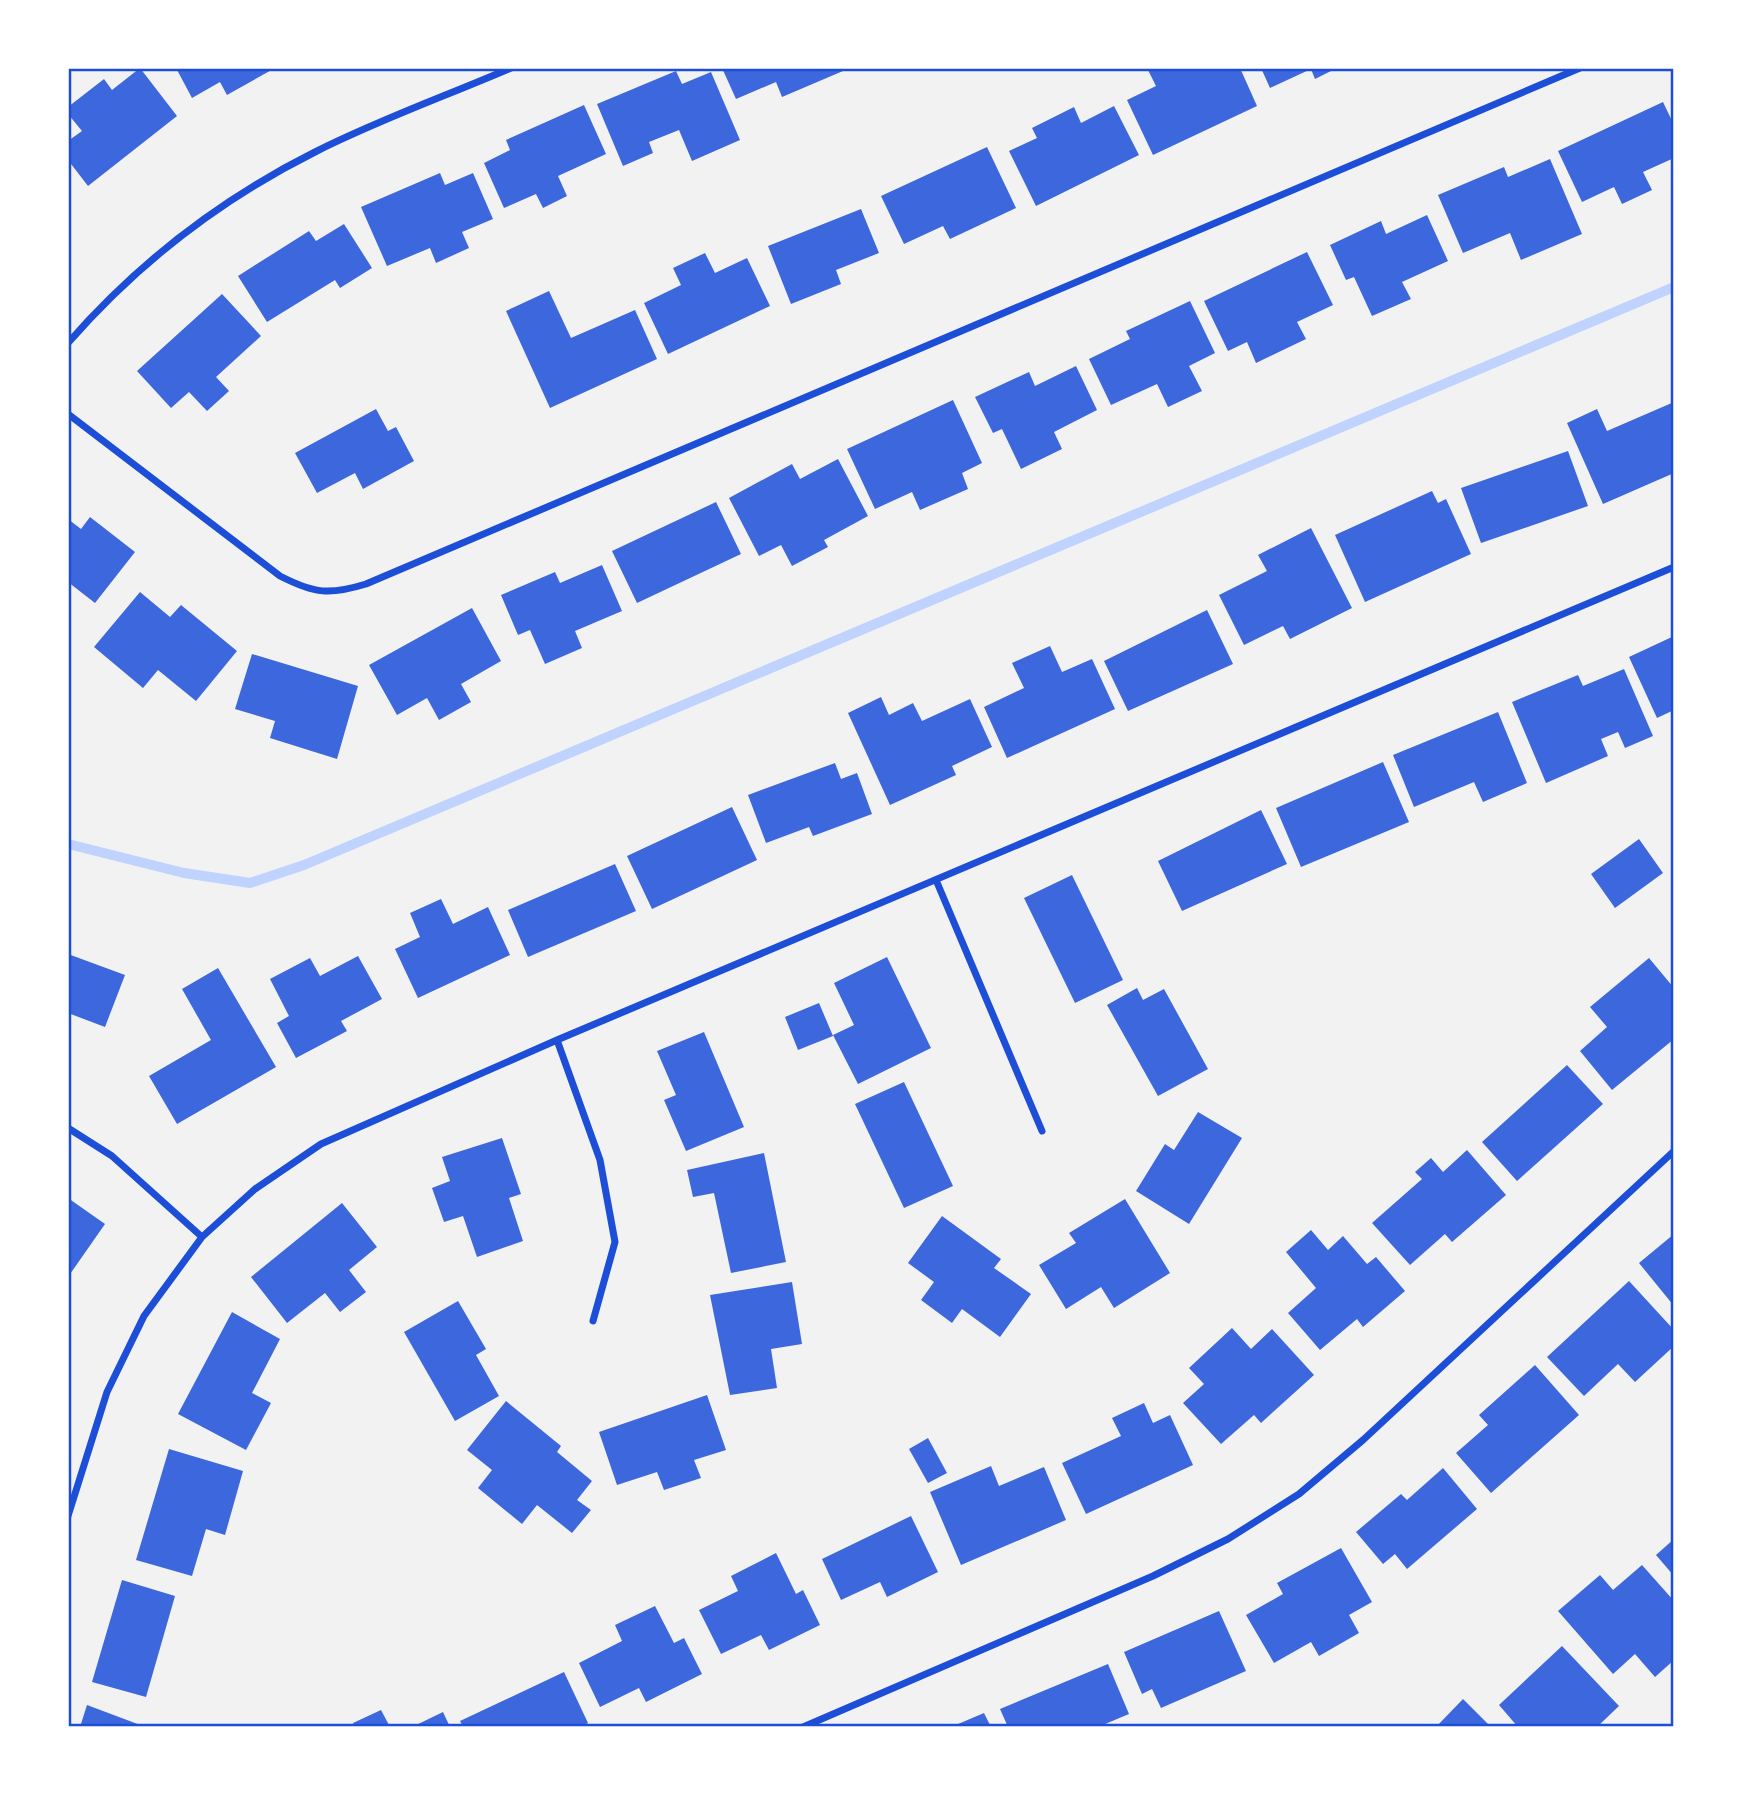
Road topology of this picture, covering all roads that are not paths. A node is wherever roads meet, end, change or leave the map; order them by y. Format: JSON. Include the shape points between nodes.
{"nodes":[{"id":1,"x":511,"y":68,"type":"edge"},
{"id":2,"x":1580,"y":68,"type":"edge"},
{"id":3,"x":68,"y":343,"type":"edge"},
{"id":4,"x":68,"y":414,"type":"edge"},
{"id":5,"x":1674,"y":567,"type":"edge"},
{"id":6,"x":936,"y":880,"type":"junction"},
{"id":7,"x":558,"y":1040,"type":"junction"},
{"id":8,"x":68,"y":1128,"type":"edge"},
{"id":9,"x":1042,"y":1131,"type":"dead end"},
{"id":10,"x":1674,"y":1151,"type":"edge"},
{"id":11,"x":202,"y":1237,"type":"junction"},
{"id":12,"x":593,"y":1321,"type":"dead end"},
{"id":13,"x":68,"y":1516,"type":"edge"},
{"id":14,"x":803,"y":1727,"type":"edge"}],
"edges":[{"from":1,"to":3,"type":"street","via":[[316,151],[245,190],[169,245],[102,305]]},
{"from":2,"to":4,"type":"street","via":[[337,593],[307,590],[281,576]]},
{"from":5,"to":6,"type":"street"},
{"from":6,"to":7,"type":"street"},
{"from":6,"to":9,"type":"street"},
{"from":7,"to":11,"type":"street","via":[[321,1144],[254,1189]]},
{"from":7,"to":12,"type":"street","via":[[600,1160],[615,1242]]},
{"from":8,"to":11,"type":"street","via":[[112,1156]]},
{"from":10,"to":14,"type":"street","via":[[1299,1494],[1228,1539],[1153,1576]]},
{"from":11,"to":13,"type":"street","via":[[144,1316],[107,1392]]}]}
